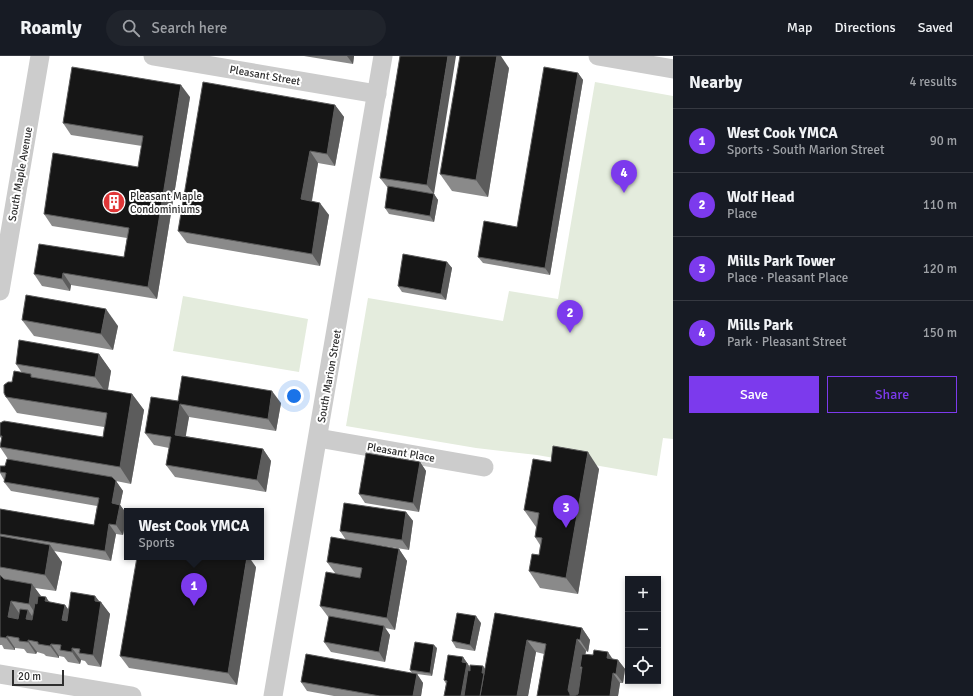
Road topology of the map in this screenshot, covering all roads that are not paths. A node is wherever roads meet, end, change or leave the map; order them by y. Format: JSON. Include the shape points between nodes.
{"nodes":[{"id":1,"x":40,"y":56,"type":"edge"},
{"id":2,"x":153,"y":56,"type":"edge"},
{"id":3,"x":383,"y":56,"type":"edge"},
{"id":4,"x":598,"y":56,"type":"edge"},
{"id":5,"x":673,"y":69,"type":"edge"},
{"id":6,"x":377,"y":94,"type":"junction"},
{"id":7,"x":0,"y":291,"type":"edge"},
{"id":8,"x":318,"y":438,"type":"junction"},
{"id":9,"x":484,"y":467,"type":"dead end"},
{"id":10,"x":0,"y":674,"type":"edge"},
{"id":11,"x":132,"y":696,"type":"edge"},
{"id":12,"x":273,"y":696,"type":"edge"}],
"edges":[{"from":1,"to":7,"type":"street","name":"South Maple Avenue"},
{"from":2,"to":6,"type":"street","name":"Pleasant Street"},
{"from":3,"to":6,"type":"street","name":"South Marion Street"},
{"from":4,"to":5,"type":"street"},
{"from":6,"to":8,"type":"street","name":"South Marion Street"},
{"from":8,"to":9,"type":"street","name":"Pleasant Place"},
{"from":8,"to":12,"type":"street","name":"South Marion Street"},
{"from":10,"to":11,"type":"street"}]}
